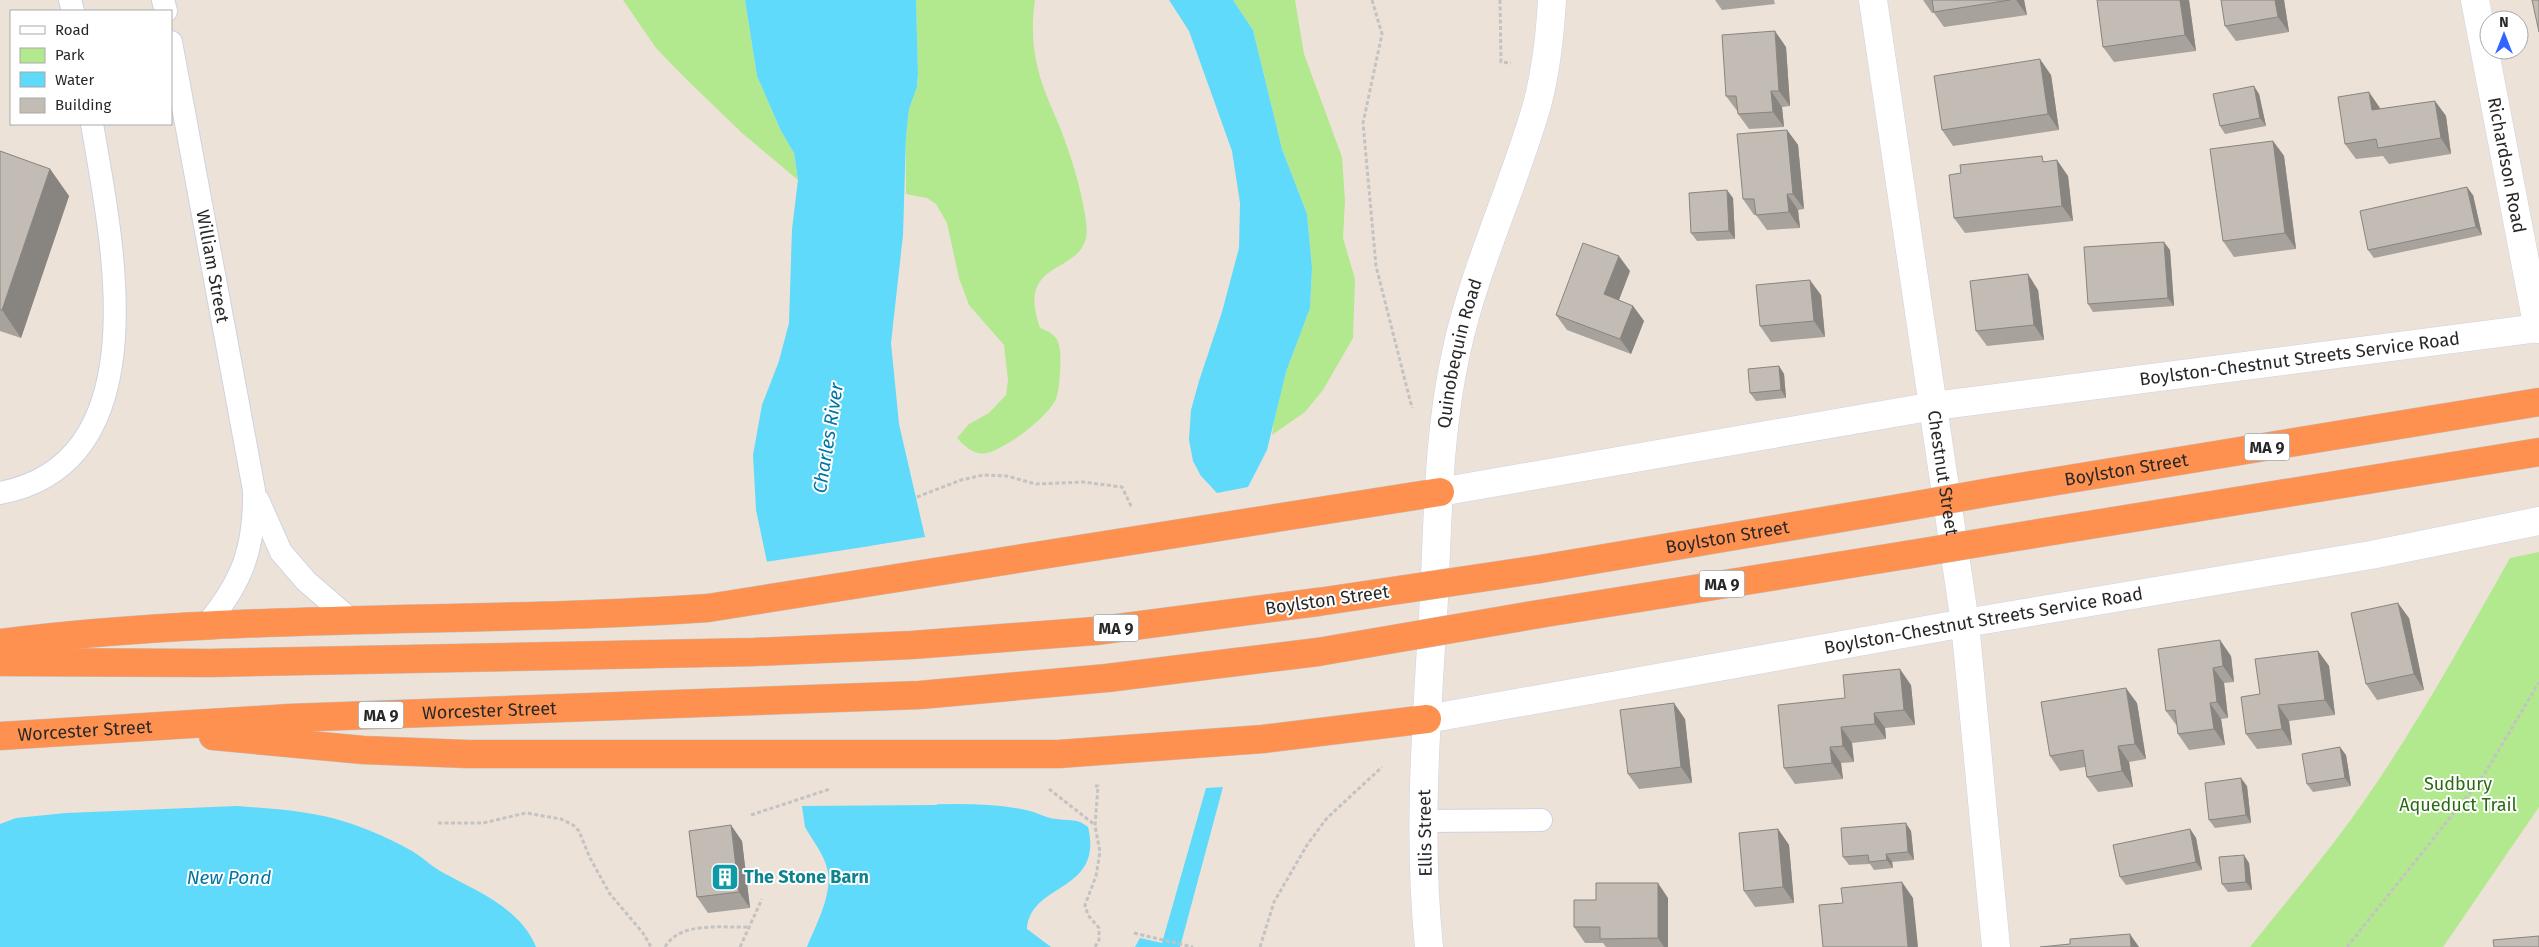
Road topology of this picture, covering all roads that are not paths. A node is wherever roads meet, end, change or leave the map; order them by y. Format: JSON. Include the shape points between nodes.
{"nodes":[{"id":1,"x":1552,"y":0,"type":"edge"},
{"id":2,"x":1873,"y":0,"type":"edge"},
{"id":3,"x":2474,"y":0,"type":"edge"},
{"id":4,"x":172,"y":47,"type":"edge"},
{"id":5,"x":92,"y":125,"type":"edge"},
{"id":6,"x":2538,"y":328,"type":"edge"},
{"id":7,"x":2539,"y":402,"type":"edge"},
{"id":8,"x":1934,"y":406,"type":"junction"},
{"id":9,"x":2539,"y":452,"type":"edge"},
{"id":10,"x":254,"y":490,"type":"junction"},
{"id":11,"x":1440,"y":492,"type":"junction"},
{"id":12,"x":0,"y":493,"type":"edge"},
{"id":13,"x":2539,"y":521,"type":"edge"},
{"id":14,"x":350,"y":620,"type":"junction"},
{"id":15,"x":1965,"y":623,"type":"junction"},
{"id":16,"x":207,"y":624,"type":"junction"},
{"id":17,"x":0,"y":643,"type":"edge"},
{"id":18,"x":0,"y":662,"type":"edge"},
{"id":19,"x":1427,"y":719,"type":"junction"},
{"id":20,"x":121,"y":728,"type":"junction"},
{"id":21,"x":0,"y":736,"type":"edge"},
{"id":22,"x":1541,"y":820,"type":"dead end"},
{"id":23,"x":1424,"y":822,"type":"junction"},
{"id":24,"x":1429,"y":947,"type":"edge"},
{"id":25,"x":1996,"y":947,"type":"edge"}],
"edges":[{"from":1,"to":11,"type":"street","name":"Quinobequin Road","via":[[1545,68],[1525,142],[1463,322],[1449,390]]},
{"from":2,"to":8,"type":"street","name":"Chestnut Street"},
{"from":3,"to":6,"type":"street","name":"Richardson Road"},
{"from":4,"to":10,"type":"lane","name":"William Street"},
{"from":5,"to":12,"type":"lane","via":[[114,262],[114,339],[108,380],[95,419],[75,453],[41,479]]},
{"from":6,"to":8,"type":"street","name":"Boylston-Chestnut Streets Service Road"},
{"from":7,"to":18,"type":"highway","name":"Boylston Street","number":"MA 9","bridge":true,"via":[[1540,570],[1096,631],[912,645],[754,652],[210,663]]},
{"from":8,"to":11,"type":"street","name":"Boylston-Chestnut Streets Service Road"},
{"from":8,"to":15,"type":"street","name":"Chestnut Street"},
{"from":9,"to":20,"type":"highway","name":"Worcester Street","number":"MA 9","bridge":true,"via":[[1318,652],[1116,677],[920,695],[289,718]]},
{"from":10,"to":14,"type":"lane","name":"William Street","via":[[281,552],[306,581]]},
{"from":10,"to":16,"type":"lane","name":"William Street","via":[[255,518],[245,565],[225,602]]},
{"from":11,"to":14,"type":"highway","via":[[670,612]]},
{"from":11,"to":19,"type":"street","name":"Quinobequin Road"},
{"from":13,"to":15,"type":"street","name":"Boylston-Chestnut Streets Service Road","via":[[2371,555]]},
{"from":14,"to":16,"type":"highway"},
{"from":15,"to":19,"type":"street","name":"Boylston-Chestnut Streets Service Road"},
{"from":15,"to":25,"type":"street","name":"Chestnut Street"},
{"from":16,"to":17,"type":"highway","via":[[80,633]]},
{"from":19,"to":20,"type":"highway","via":[[1151,749],[1059,754],[929,755],[468,754]]},
{"from":19,"to":23,"type":"street","name":"Ellis Street"},
{"from":20,"to":21,"type":"highway","name":"Worcester Street","number":"MA 9"},
{"from":22,"to":23,"type":"lane"},
{"from":23,"to":24,"type":"street","name":"Ellis Street"}]}
